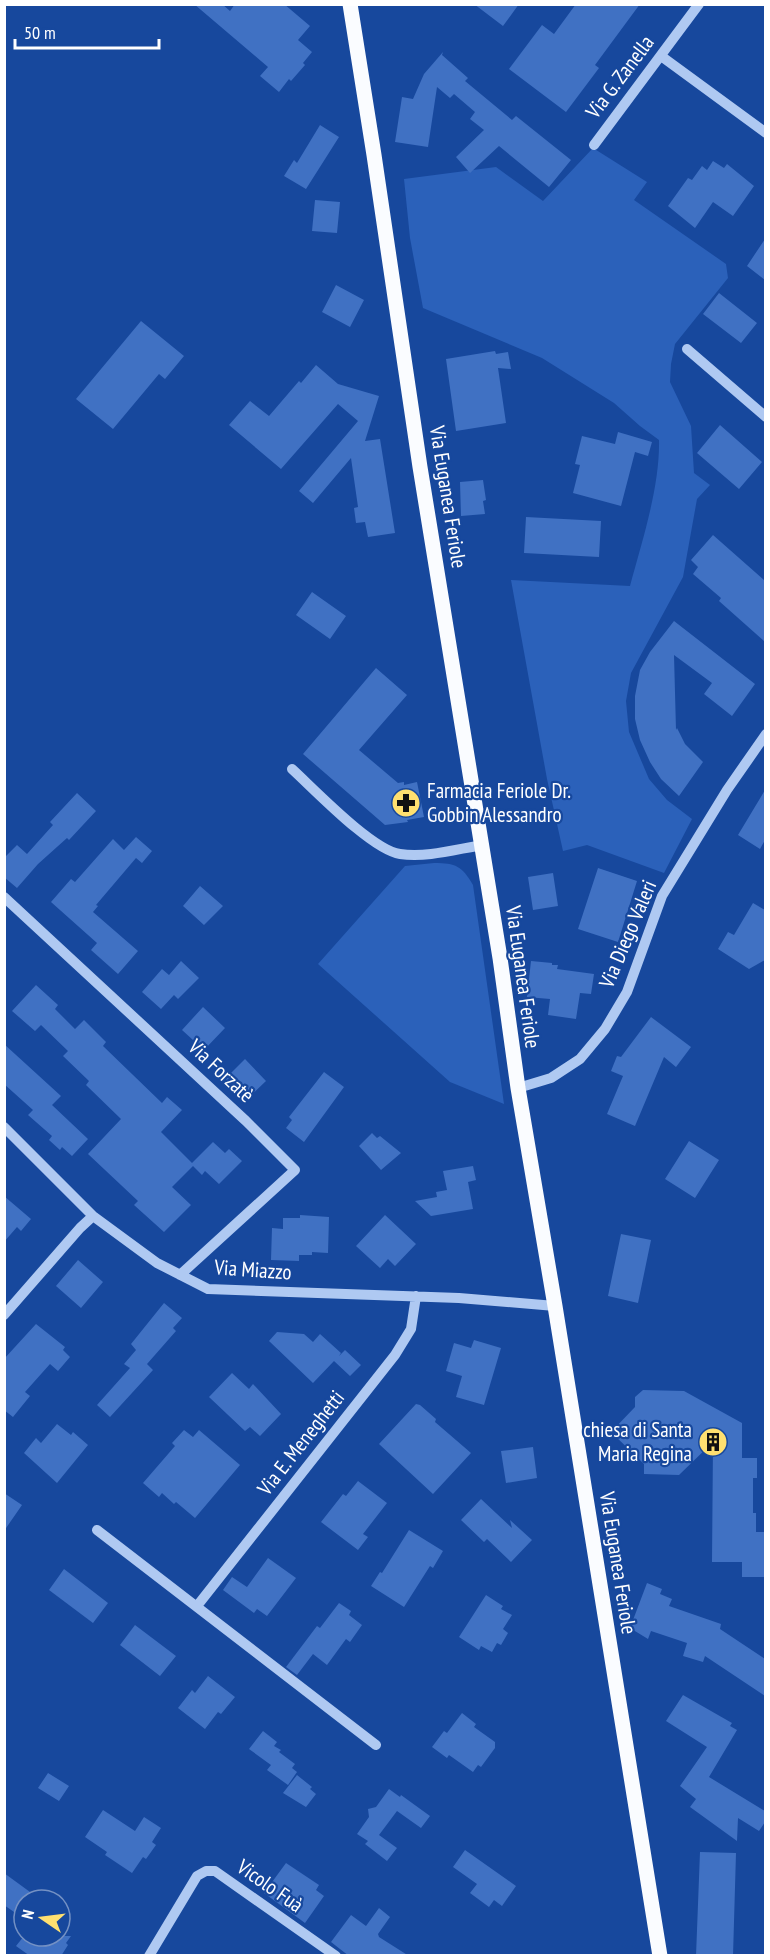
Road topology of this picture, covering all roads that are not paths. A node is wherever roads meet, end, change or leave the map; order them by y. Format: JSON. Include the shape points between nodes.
{"nodes":[{"id":1,"x":350,"y":4,"type":"edge"},
{"id":2,"x":699,"y":4,"type":"edge"},
{"id":3,"x":660,"y":56,"type":"junction"},
{"id":4,"x":765,"y":133,"type":"edge"},
{"id":5,"x":594,"y":145,"type":"dead end"},
{"id":6,"x":687,"y":349,"type":"dead end"},
{"id":7,"x":765,"y":417,"type":"edge"},
{"id":8,"x":765,"y":734,"type":"edge"},
{"id":9,"x":292,"y":770,"type":"dead end"},
{"id":10,"x":483,"y":845,"type":"junction"},
{"id":11,"x":4,"y":897,"type":"edge"},
{"id":12,"x":518,"y":1088,"type":"junction"},
{"id":13,"x":4,"y":1127,"type":"edge"},
{"id":14,"x":93,"y":1216,"type":"junction"},
{"id":15,"x":180,"y":1275,"type":"junction"},
{"id":16,"x":416,"y":1296,"type":"junction"},
{"id":17,"x":555,"y":1306,"type":"junction"},
{"id":18,"x":4,"y":1315,"type":"edge"},
{"id":19,"x":97,"y":1530,"type":"dead end"},
{"id":20,"x":197,"y":1606,"type":"junction"},
{"id":21,"x":376,"y":1744,"type":"dead end"},
{"id":22,"x":149,"y":1956,"type":"edge"},
{"id":23,"x":336,"y":1956,"type":"edge"},
{"id":24,"x":660,"y":1956,"type":"edge"}],
"edges":[{"from":1,"to":10,"type":"main road","name":"Via Euganea Feriole","via":[[420,467]]},
{"from":2,"to":3,"type":"street","name":"Via G. Zanella"},
{"from":3,"to":4,"type":"street"},
{"from":3,"to":5,"type":"street","name":"Via G. Zanella"},
{"from":6,"to":7,"type":"street"},
{"from":8,"to":12,"type":"street","name":"Via Diego Valeri","via":[[662,896],[627,992],[605,1029],[580,1059],[551,1078]]},
{"from":9,"to":10,"type":"street","via":[[373,842],[398,854],[421,855]]},
{"from":10,"to":12,"type":"main road","name":"Via Euganea Feriole"},
{"from":11,"to":15,"type":"street","name":"Via Forzatè","via":[[295,1170]]},
{"from":12,"to":17,"type":"main road","name":"Via Euganea Feriole"},
{"from":13,"to":14,"type":"street","name":"Via Miazzo"},
{"from":14,"to":15,"type":"street","name":"Via Miazzo"},
{"from":14,"to":18,"type":"street"},
{"from":15,"to":16,"type":"street","name":"Via Miazzo","via":[[208,1289]]},
{"from":16,"to":17,"type":"street","name":"Via Miazzo"},
{"from":16,"to":20,"type":"street","name":"Via E. Meneghetti","via":[[411,1329],[395,1355]]},
{"from":17,"to":24,"type":"main road","name":"Via Euganea Feriole"},
{"from":19,"to":20,"type":"street"},
{"from":20,"to":21,"type":"street"},
{"from":22,"to":23,"type":"street","name":"Vicolo Fuà","via":[[196,1876],[215,1871]]}]}
